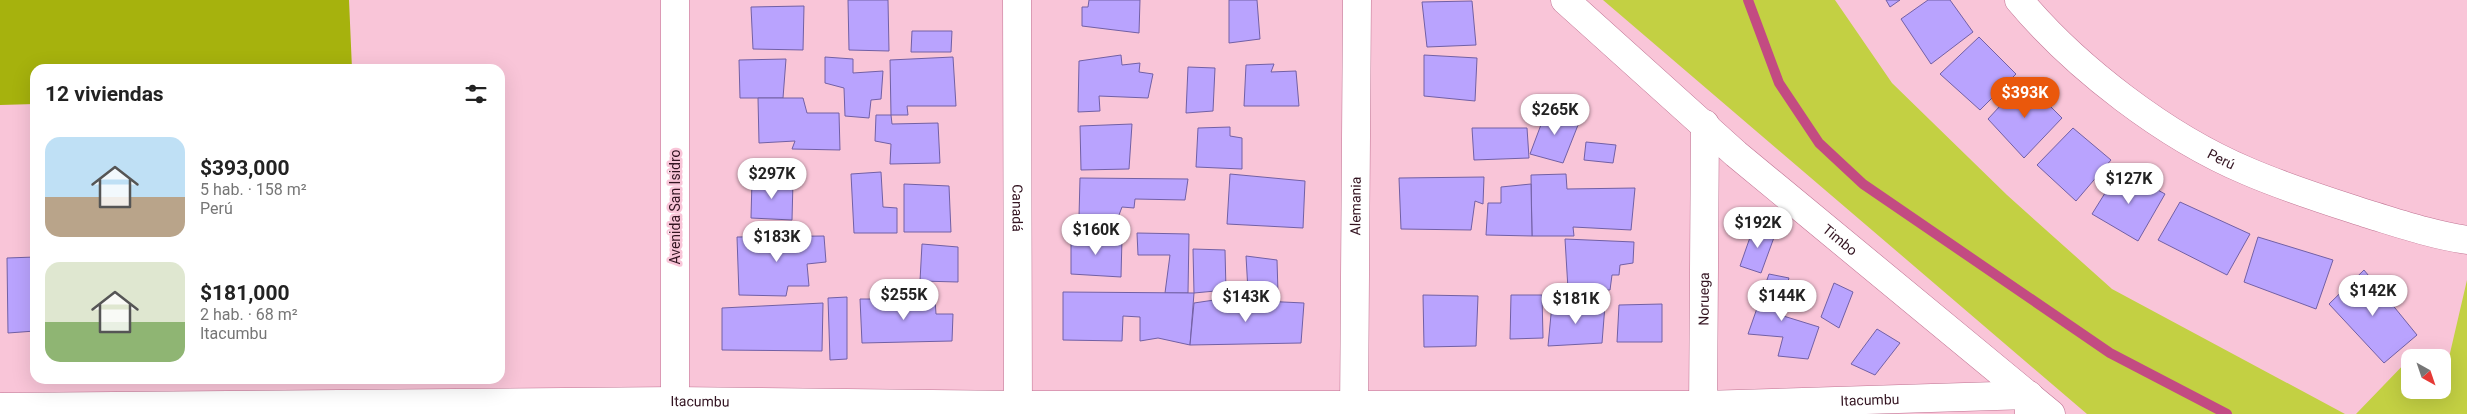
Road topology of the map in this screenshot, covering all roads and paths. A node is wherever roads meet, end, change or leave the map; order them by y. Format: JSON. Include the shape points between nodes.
{"nodes":[{"id":1,"x":675,"y":0,"type":"edge"},
{"id":2,"x":1017,"y":0,"type":"edge"},
{"id":3,"x":1357,"y":0,"type":"edge"},
{"id":4,"x":1565,"y":0,"type":"edge"},
{"id":5,"x":2019,"y":0,"type":"edge"},
{"id":6,"x":1705,"y":124,"type":"junction"},
{"id":7,"x":2467,"y":240,"type":"edge"},
{"id":8,"x":2029,"y":405,"type":"edge"},
{"id":9,"x":675,"y":407,"type":"edge"},
{"id":10,"x":0,"y":408,"type":"edge"},
{"id":11,"x":1354,"y":409,"type":"edge"},
{"id":12,"x":1018,"y":410,"type":"edge"},
{"id":13,"x":1702,"y":410,"type":"edge"},
{"id":14,"x":2051,"y":414,"type":"edge"}],
"edges":[{"from":1,"to":9,"type":"street","name":"Avenida San Isidro"},
{"from":2,"to":12,"type":"street","name":"Canadá"},
{"from":3,"to":11,"type":"street","name":"Alemania"},
{"from":4,"to":6,"type":"street","name":"Timbo"},
{"from":5,"to":7,"type":"street","name":"Perú","via":[[2090,72],[2178,135],[2246,171],[2328,201],[2442,236]]},
{"from":6,"to":8,"type":"street","name":"Timbo"},
{"from":6,"to":13,"type":"street","name":"Noruega"},
{"from":8,"to":13,"type":"street","name":"Itacumbu"},
{"from":8,"to":14,"type":"street","name":"Timbo"},
{"from":9,"to":10,"type":"street","name":"Itacumbu"},
{"from":9,"to":12,"type":"street","name":"Itacumbu"},
{"from":11,"to":12,"type":"street","name":"Itacumbu"},
{"from":11,"to":13,"type":"street","name":"Itacumbu"}]}
